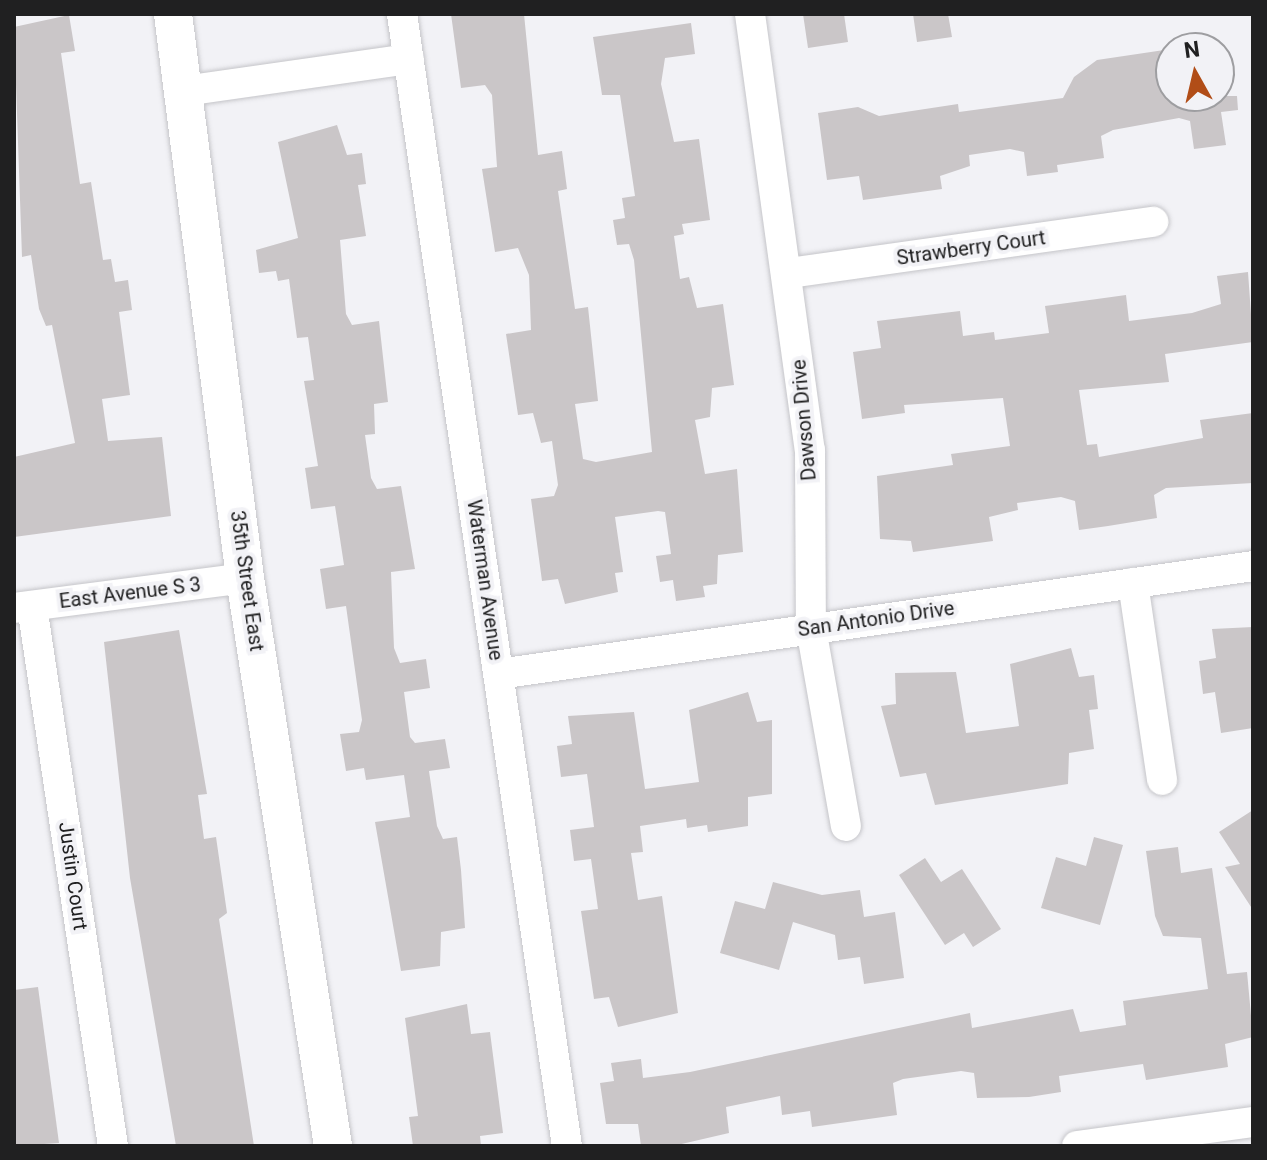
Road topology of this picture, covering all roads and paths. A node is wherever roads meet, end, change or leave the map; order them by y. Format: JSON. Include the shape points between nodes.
{"nodes":[{"id":1,"x":173,"y":14,"type":"edge"},
{"id":2,"x":402,"y":14,"type":"edge"},
{"id":3,"x":750,"y":14,"type":"edge"},
{"id":4,"x":409,"y":59,"type":"junction"},
{"id":5,"x":184,"y":91,"type":"junction"},
{"id":6,"x":1153,"y":222,"type":"dead end"},
{"id":7,"x":789,"y":273,"type":"junction"},
{"id":8,"x":1253,"y":566,"type":"edge"},
{"id":9,"x":245,"y":578,"type":"junction"},
{"id":10,"x":1133,"y":583,"type":"junction"},
{"id":11,"x":23,"y":607,"type":"edge"},
{"id":12,"x":811,"y":628,"type":"junction"},
{"id":13,"x":499,"y":674,"type":"junction"},
{"id":14,"x":1162,"y":780,"type":"dead end"},
{"id":15,"x":846,"y":826,"type":"dead end"},
{"id":16,"x":1253,"y":1122,"type":"edge"},
{"id":17,"x":113,"y":1146,"type":"edge"},
{"id":18,"x":333,"y":1146,"type":"edge"},
{"id":19,"x":567,"y":1146,"type":"edge"},
{"id":20,"x":1077,"y":1146,"type":"edge"}],
"edges":[{"from":1,"to":5,"type":"street","name":"35th Street East"},
{"from":2,"to":4,"type":"street","name":"Waterman Avenue"},
{"from":3,"to":7,"type":"street","name":"Dawson Drive"},
{"from":4,"to":5,"type":"street"},
{"from":4,"to":13,"type":"street","name":"Waterman Avenue"},
{"from":5,"to":9,"type":"street","name":"35th Street East"},
{"from":6,"to":7,"type":"street","name":"Strawberry Court"},
{"from":7,"to":12,"type":"street","name":"Dawson Drive","via":[[810,450]]},
{"from":8,"to":10,"type":"street","name":"San Antonio Drive"},
{"from":9,"to":11,"type":"street","name":"East Avenue S 3"},
{"from":9,"to":18,"type":"street","name":"35th Street East"},
{"from":10,"to":12,"type":"street","name":"San Antonio Drive"},
{"from":10,"to":14,"type":"street"},
{"from":11,"to":17,"type":"street","name":"Justin Court"},
{"from":12,"to":13,"type":"street","name":"San Antonio Drive"},
{"from":12,"to":15,"type":"street","name":"Dawson Drive"},
{"from":13,"to":19,"type":"street","name":"Waterman Avenue"},
{"from":16,"to":20,"type":"street"}]}
